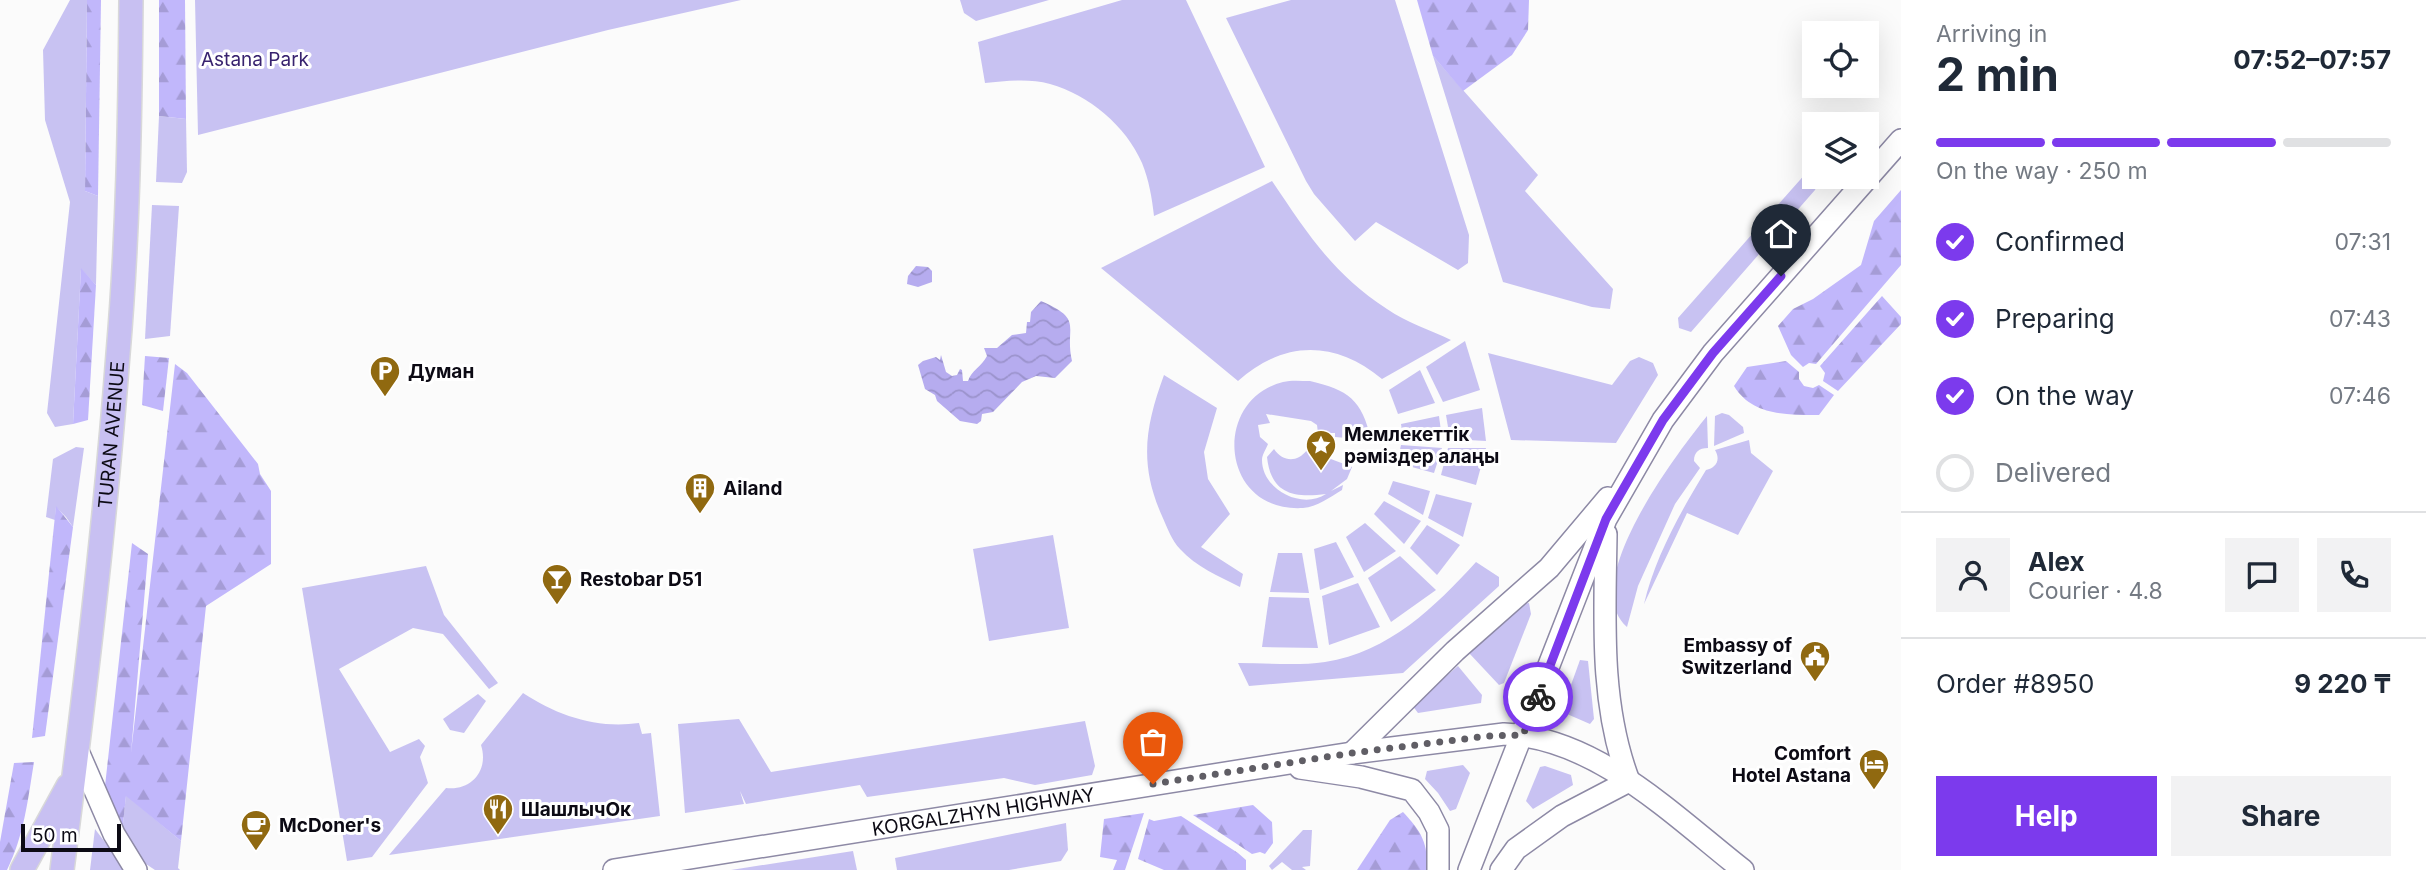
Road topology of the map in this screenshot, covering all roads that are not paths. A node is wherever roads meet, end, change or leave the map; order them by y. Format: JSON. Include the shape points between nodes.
{"nodes":[{"id":1,"x":131,"y":0,"type":"edge"},
{"id":2,"x":1901,"y":141,"type":"edge"},
{"id":3,"x":1641,"y":459,"type":"junction"},
{"id":4,"x":1606,"y":519,"type":"junction"},
{"id":5,"x":1523,"y":735,"type":"junction"},
{"id":6,"x":78,"y":749,"type":"junction"},
{"id":7,"x":1352,"y":753,"type":"junction"},
{"id":8,"x":1277,"y":765,"type":"junction"},
{"id":9,"x":75,"y":774,"type":"junction"},
{"id":10,"x":1629,"y":781,"type":"junction"},
{"id":11,"x":22,"y":870,"type":"edge"},
{"id":12,"x":62,"y":870,"type":"edge"},
{"id":13,"x":136,"y":870,"type":"edge"},
{"id":14,"x":614,"y":870,"type":"edge"},
{"id":15,"x":1438,"y":870,"type":"edge"},
{"id":16,"x":1469,"y":870,"type":"edge"},
{"id":17,"x":1500,"y":870,"type":"edge"},
{"id":18,"x":1743,"y":870,"type":"edge"}],
"edges":[{"from":1,"to":6,"type":"main road","name":"TURAN AVENUE","via":[[119,352]]},
{"from":2,"to":3,"type":"main road","via":[[1713,353],[1663,420]]},
{"from":3,"to":4,"type":"main road"},
{"from":3,"to":7,"type":"main road","via":[[1549,569],[1455,651]]},
{"from":4,"to":5,"type":"main road"},
{"from":4,"to":10,"type":"main road","via":[[1605,648],[1618,744]]},
{"from":5,"to":7,"type":"main road","name":"KORGALZHYN HIGHWAY"},
{"from":5,"to":10,"type":"main road","name":"KORGALZHYN HIGHWAY","via":[[1573,749]]},
{"from":5,"to":16,"type":"main road"},
{"from":6,"to":9,"type":"main road","name":"TURAN AVENUE"},
{"from":6,"to":13,"type":"main road","via":[[114,834]]},
{"from":7,"to":8,"type":"main road","name":"KORGALZHYN HIGHWAY"},
{"from":8,"to":14,"type":"main road","name":"KORGALZHYN HIGHWAY"},
{"from":8,"to":15,"type":"main road","via":[[1412,790],[1438,830]]},
{"from":9,"to":11,"type":"main road"},
{"from":9,"to":12,"type":"main road","name":"TURAN AVENUE"},
{"from":10,"to":17,"type":"main road","via":[[1562,816],[1516,849]]},
{"from":10,"to":18,"type":"main road","name":"KORGALZHYN HIGHWAY"}]}
